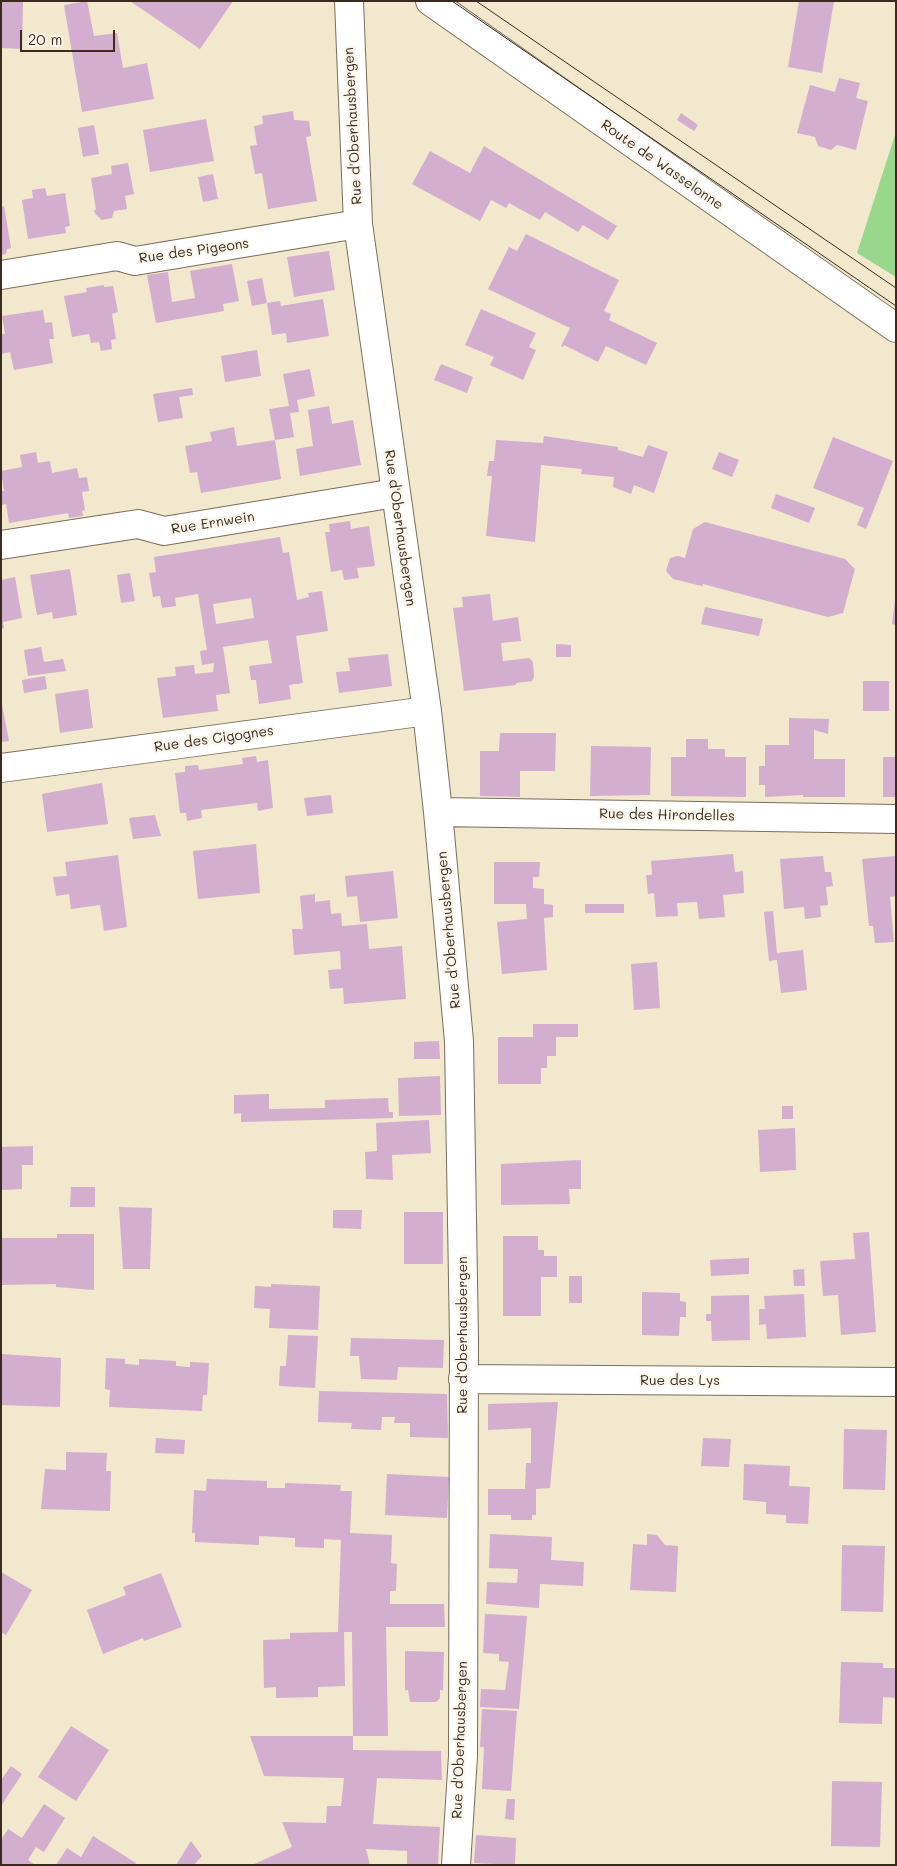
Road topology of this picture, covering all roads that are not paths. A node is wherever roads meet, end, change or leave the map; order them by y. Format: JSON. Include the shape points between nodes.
{"nodes":[{"id":1,"x":349,"y":1,"type":"edge"},
{"id":2,"x":430,"y":1,"type":"edge"},
{"id":3,"x":358,"y":224,"type":"junction"},
{"id":4,"x":1,"y":275,"type":"edge"},
{"id":5,"x":896,"y":328,"type":"edge"},
{"id":6,"x":395,"y":493,"type":"junction"},
{"id":7,"x":1,"y":545,"type":"edge"},
{"id":8,"x":427,"y":710,"type":"junction"},
{"id":9,"x":1,"y":768,"type":"edge"},
{"id":10,"x":438,"y":812,"type":"junction"},
{"id":11,"x":896,"y":819,"type":"edge"},
{"id":12,"x":463,"y":1379,"type":"junction"},
{"id":13,"x":896,"y":1382,"type":"edge"},
{"id":14,"x":456,"y":1865,"type":"edge"}],
"edges":[{"from":1,"to":3,"type":"street","name":"Rue d'Oberhausbergen"},
{"from":2,"to":5,"type":"street","name":"Route de Wasselonne"},
{"from":3,"to":4,"type":"street","name":"Rue des Pigeons","via":[[135,261],[117,256]]},
{"from":3,"to":6,"type":"street","name":"Rue d'Oberhausbergen"},
{"from":6,"to":7,"type":"street","name":"Rue Ernwein","via":[[164,531],[138,524]]},
{"from":6,"to":8,"type":"street","name":"Rue d'Oberhausbergen"},
{"from":8,"to":9,"type":"street","name":"Rue des Cigognes"},
{"from":8,"to":10,"type":"street","name":"Rue d'Oberhausbergen"},
{"from":10,"to":11,"type":"street","name":"Rue des Hirondelles"},
{"from":10,"to":12,"type":"street","name":"Rue d'Oberhausbergen","via":[[459,1041]]},
{"from":12,"to":13,"type":"street","name":"Rue des Lys"},
{"from":12,"to":14,"type":"street","name":"Rue d'Oberhausbergen","via":[[462,1756]]}]}
